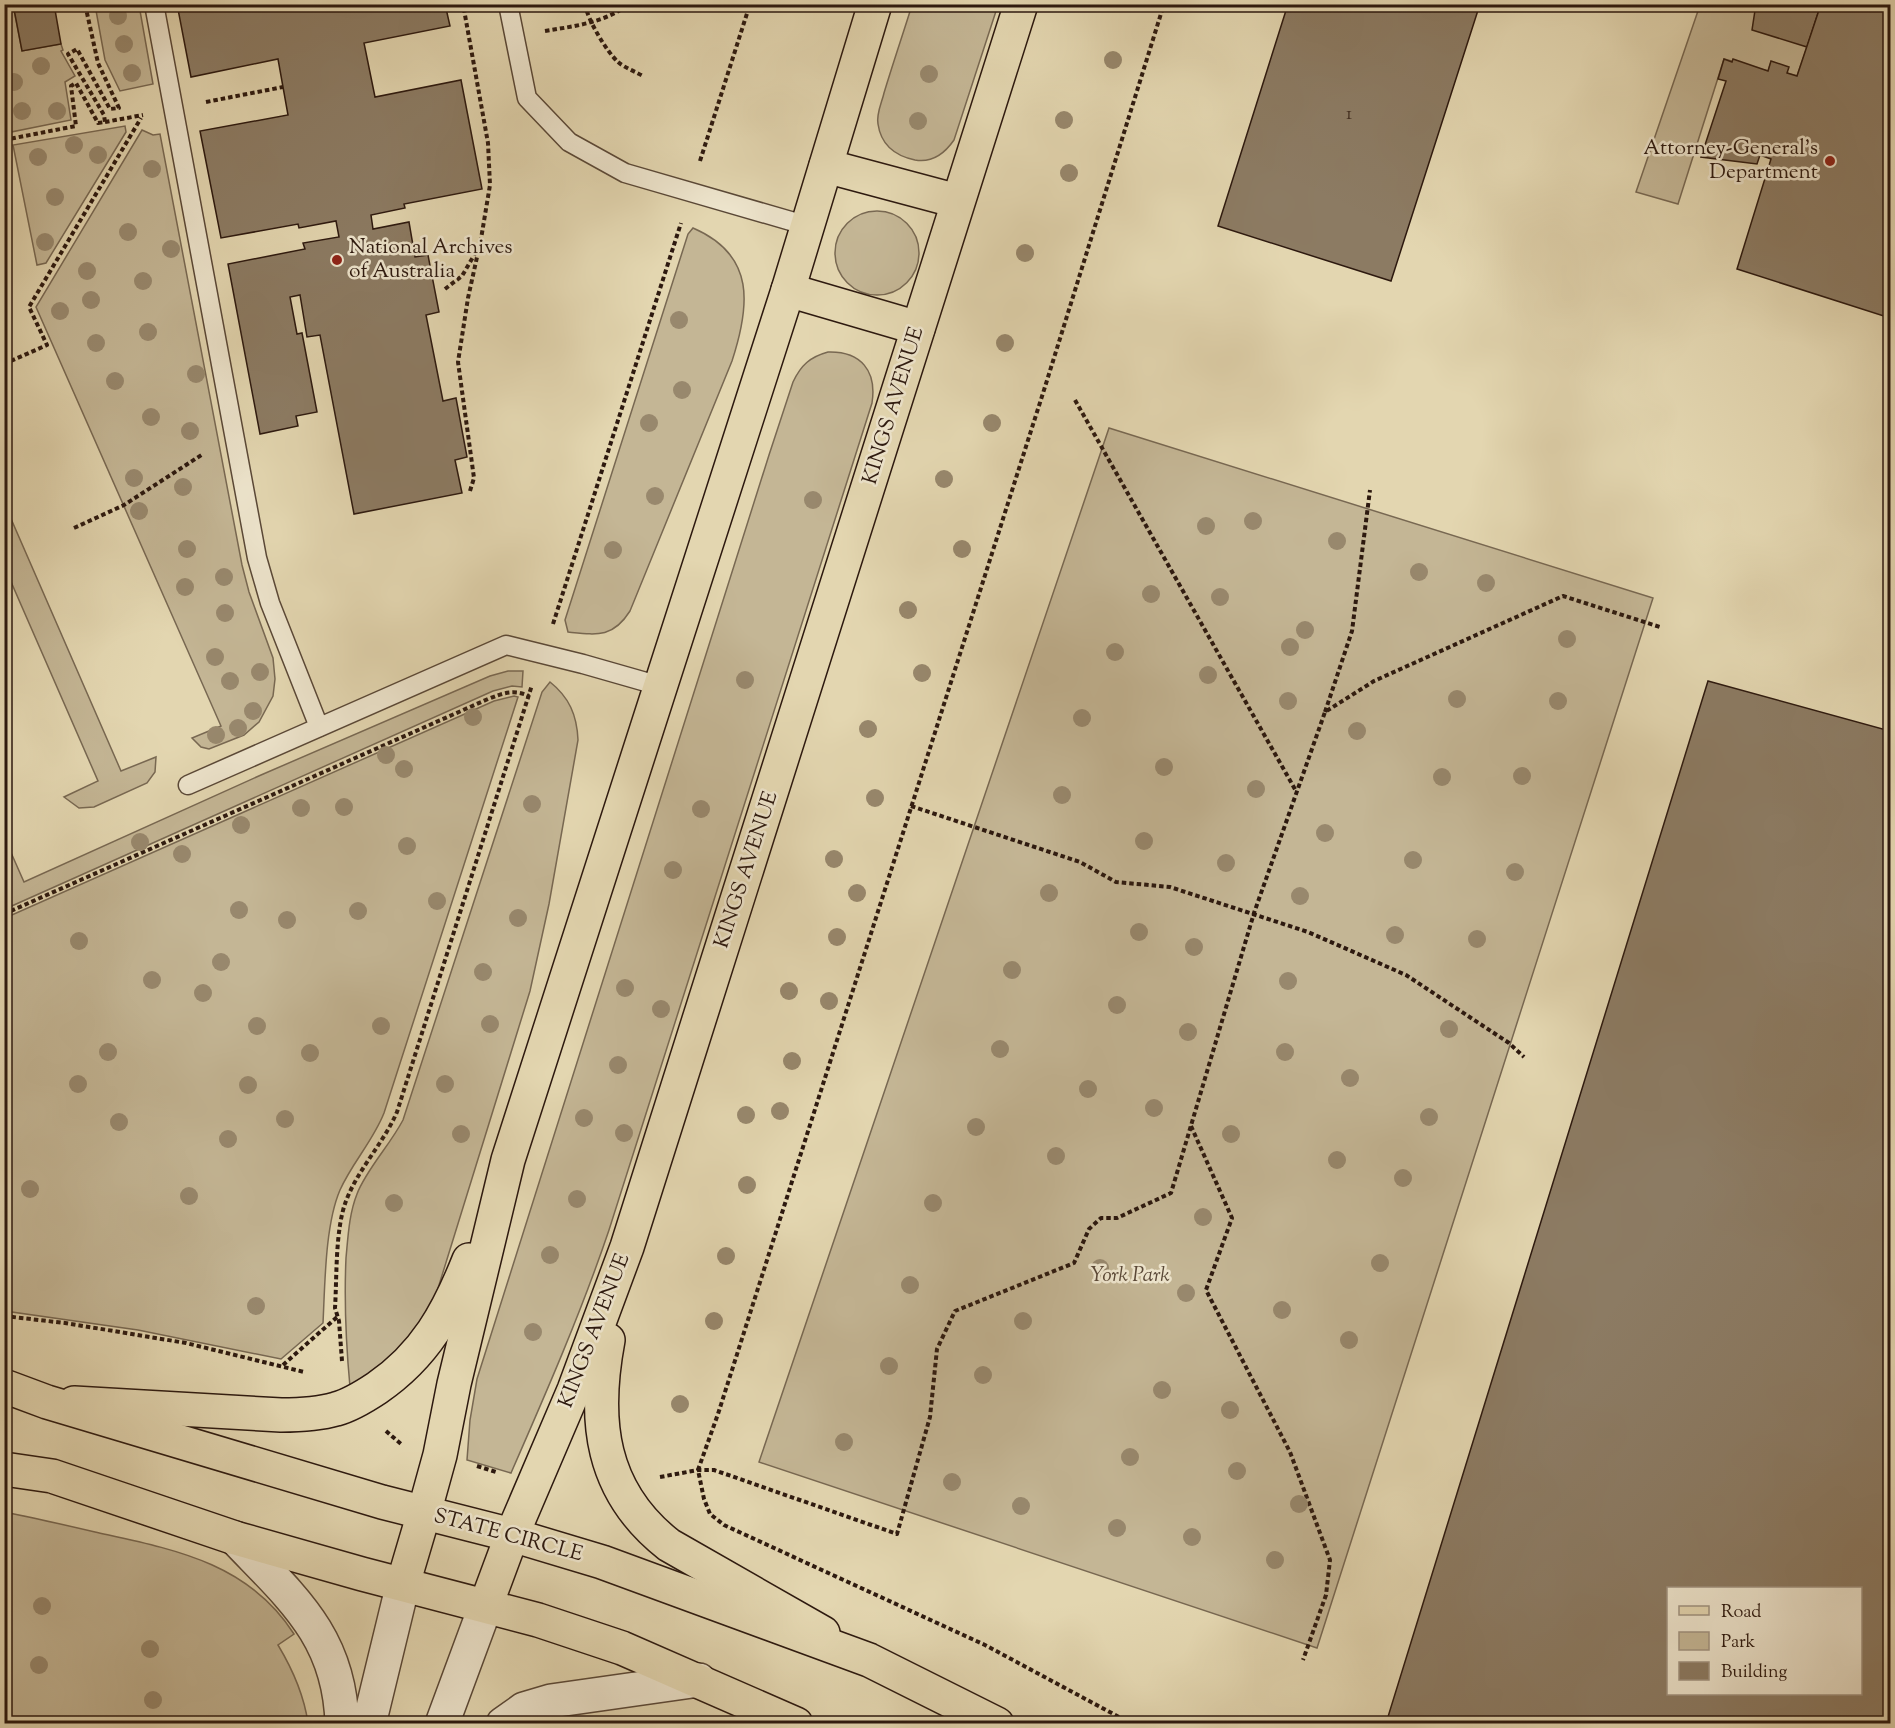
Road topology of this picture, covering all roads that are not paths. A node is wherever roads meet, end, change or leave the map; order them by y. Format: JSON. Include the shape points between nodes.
{"nodes":[{"id":1,"x":154,"y":4,"type":"edge"},
{"id":2,"x":508,"y":4,"type":"edge"},
{"id":3,"x":875,"y":4,"type":"edge"},
{"id":4,"x":1021,"y":4,"type":"edge"},
{"id":5,"x":826,"y":166,"type":"junction"},
{"id":6,"x":957,"y":201,"type":"junction"},
{"id":7,"x":808,"y":226,"type":"junction"},
{"id":8,"x":788,"y":290,"type":"junction"},
{"id":9,"x":918,"y":328,"type":"junction"},
{"id":10,"x":660,"y":686,"type":"junction"},
{"id":11,"x":319,"y":727,"type":"junction"},
{"id":12,"x":188,"y":785,"type":"dead end"},
{"id":13,"x":508,"y":1160,"type":"junction"},
{"id":14,"x":627,"y":1247,"type":"junction"},
{"id":15,"x":4,"y":1386,"type":"edge"},
{"id":16,"x":47,"y":1402,"type":"junction"},
{"id":17,"x":4,"y":1469,"type":"edge"},
{"id":18,"x":424,"y":1514,"type":"junction"},
{"id":19,"x":512,"y":1535,"type":"junction"},
{"id":20,"x":235,"y":1538,"type":"junction"},
{"id":21,"x":403,"y":1584,"type":"junction"},
{"id":22,"x":486,"y":1605,"type":"junction"},
{"id":23,"x":869,"y":1660,"type":"junction"},
{"id":24,"x":699,"y":1680,"type":"junction"},
{"id":25,"x":342,"y":1724,"type":"edge"},
{"id":26,"x":369,"y":1724,"type":"edge"},
{"id":27,"x":442,"y":1724,"type":"edge"},
{"id":28,"x":503,"y":1724,"type":"edge"},
{"id":29,"x":796,"y":1724,"type":"edge"},
{"id":30,"x":997,"y":1724,"type":"edge"}],
"edges":[{"from":1,"to":11,"type":"lane","via":[[257,558]]},
{"from":2,"to":7,"type":"lane","via":[[526,98],[568,142],[625,173]]},
{"from":3,"to":5,"type":"main road"},
{"from":4,"to":6,"type":"main road","name":"KINGS AVENUE"},
{"from":5,"to":6,"type":"main road"},
{"from":5,"to":7,"type":"main road"},
{"from":6,"to":9,"type":"main road","name":"KINGS AVENUE"},
{"from":7,"to":8,"type":"main road"},
{"from":8,"to":9,"type":"main road"},
{"from":8,"to":10,"type":"main road"},
{"from":9,"to":14,"type":"main road","name":"KINGS AVENUE"},
{"from":10,"to":11,"type":"lane","via":[[506,645]]},
{"from":10,"to":13,"type":"main road"},
{"from":11,"to":12,"type":"lane"},
{"from":13,"to":16,"type":"main road","via":[[467,1265],[438,1326],[404,1367],[354,1402],[336,1409],[281,1415]]},
{"from":13,"to":18,"type":"main road"},
{"from":14,"to":19,"type":"main road","name":"KINGS AVENUE","via":[[574,1390]]},
{"from":14,"to":23,"type":"main road","via":[[603,1366],[600,1402],[608,1454],[628,1500],[669,1545]]},
{"from":15,"to":16,"type":"main road","name":"STATE CIRCLE"},
{"from":16,"to":18,"type":"main road","name":"STATE CIRCLE"},
{"from":17,"to":20,"type":"main road","via":[[52,1476]]},
{"from":18,"to":19,"type":"main road","name":"STATE CIRCLE"},
{"from":18,"to":21,"type":"main road"},
{"from":19,"to":22,"type":"main road","name":"KINGS AVENUE"},
{"from":19,"to":23,"type":"main road","name":"STATE CIRCLE","via":[[567,1550]]},
{"from":20,"to":21,"type":"main road"},
{"from":20,"to":25,"type":"street","via":[[319,1633],[334,1665]]},
{"from":21,"to":22,"type":"main road"},
{"from":21,"to":26,"type":"street"},
{"from":22,"to":24,"type":"main road","via":[[622,1648]]},
{"from":22,"to":27,"type":"street","name":"KINGS AVENUE"},
{"from":23,"to":30,"type":"main road","name":"STATE CIRCLE"},
{"from":24,"to":28,"type":"street","via":[[551,1701],[524,1709]]},
{"from":24,"to":29,"type":"main road"}]}
